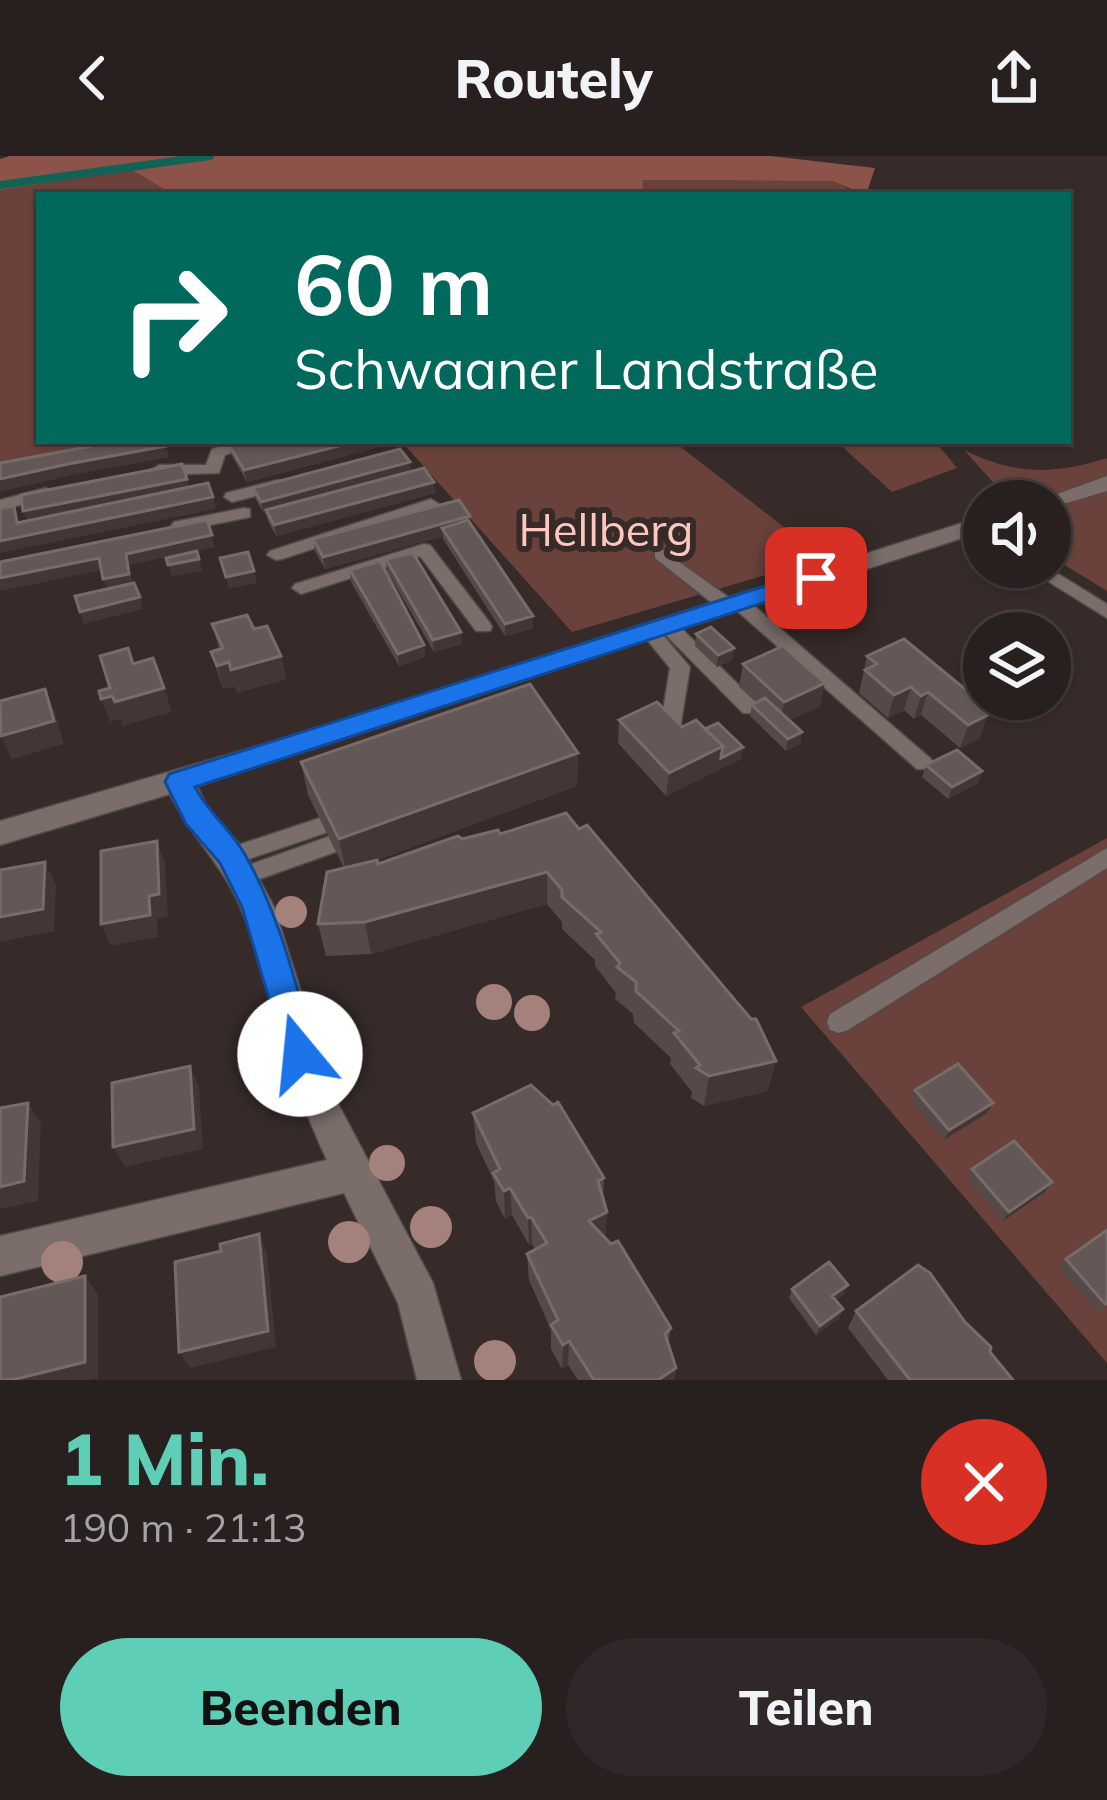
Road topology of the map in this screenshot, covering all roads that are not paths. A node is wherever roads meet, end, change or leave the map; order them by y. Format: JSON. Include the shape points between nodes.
{"nodes":[{"id":1,"x":246,"y":444,"type":"edge"},
{"id":2,"x":130,"y":475,"type":"edge"},
{"id":3,"x":298,"y":479,"type":"edge"},
{"id":4,"x":1107,"y":483,"type":"edge"},
{"id":5,"x":62,"y":489,"type":"edge"},
{"id":6,"x":1071,"y":494,"type":"edge"},
{"id":7,"x":431,"y":504,"type":"edge"},
{"id":8,"x":0,"y":505,"type":"edge"},
{"id":9,"x":155,"y":531,"type":"edge"},
{"id":10,"x":963,"y":534,"type":"edge"},
{"id":11,"x":661,"y":554,"type":"dead end"},
{"id":12,"x":276,"y":555,"type":"dead end"},
{"id":13,"x":301,"y":588,"type":"dead end"},
{"id":14,"x":1068,"y":588,"type":"edge"},
{"id":15,"x":733,"y":604,"type":"junction"},
{"id":16,"x":1107,"y":612,"type":"edge"},
{"id":17,"x":483,"y":627,"type":"dead end"},
{"id":18,"x":658,"y":628,"type":"junction"},
{"id":19,"x":750,"y":708,"type":"edge"},
{"id":20,"x":670,"y":728,"type":"edge"},
{"id":21,"x":924,"y":764,"type":"edge"},
{"id":22,"x":179,"y":782,"type":"junction"},
{"id":23,"x":0,"y":833,"type":"edge"},
{"id":24,"x":328,"y":835,"type":"edge"},
{"id":25,"x":1107,"y":857,"type":"edge"},
{"id":26,"x":237,"y":866,"type":"junction"},
{"id":27,"x":839,"y":1022,"type":"dead end"},
{"id":28,"x":350,"y":1173,"type":"junction"},
{"id":29,"x":0,"y":1256,"type":"edge"},
{"id":30,"x":439,"y":1380,"type":"edge"}],
"edges":[{"from":1,"to":2,"type":"lane","via":[[218,452],[212,470]]},
{"from":3,"to":9,"type":"lane"},
{"from":4,"to":6,"type":"street"},
{"from":5,"to":8,"type":"lane"},
{"from":7,"to":12,"type":"lane"},
{"from":10,"to":15,"type":"street"},
{"from":11,"to":15,"type":"lane"},
{"from":13,"to":17,"type":"lane","via":[[424,549]]},
{"from":14,"to":16,"type":"lane"},
{"from":15,"to":18,"type":"street"},
{"from":15,"to":21,"type":"lane"},
{"from":18,"to":19,"type":"lane"},
{"from":18,"to":20,"type":"lane","via":[[680,667]]},
{"from":18,"to":22,"type":"street"},
{"from":22,"to":23,"type":"street"},
{"from":22,"to":26,"type":"street"},
{"from":24,"to":26,"type":"lane"},
{"from":25,"to":27,"type":"lane"},
{"from":26,"to":28,"type":"street"},
{"from":28,"to":29,"type":"street"},
{"from":28,"to":30,"type":"street","via":[[418,1298]]}]}
